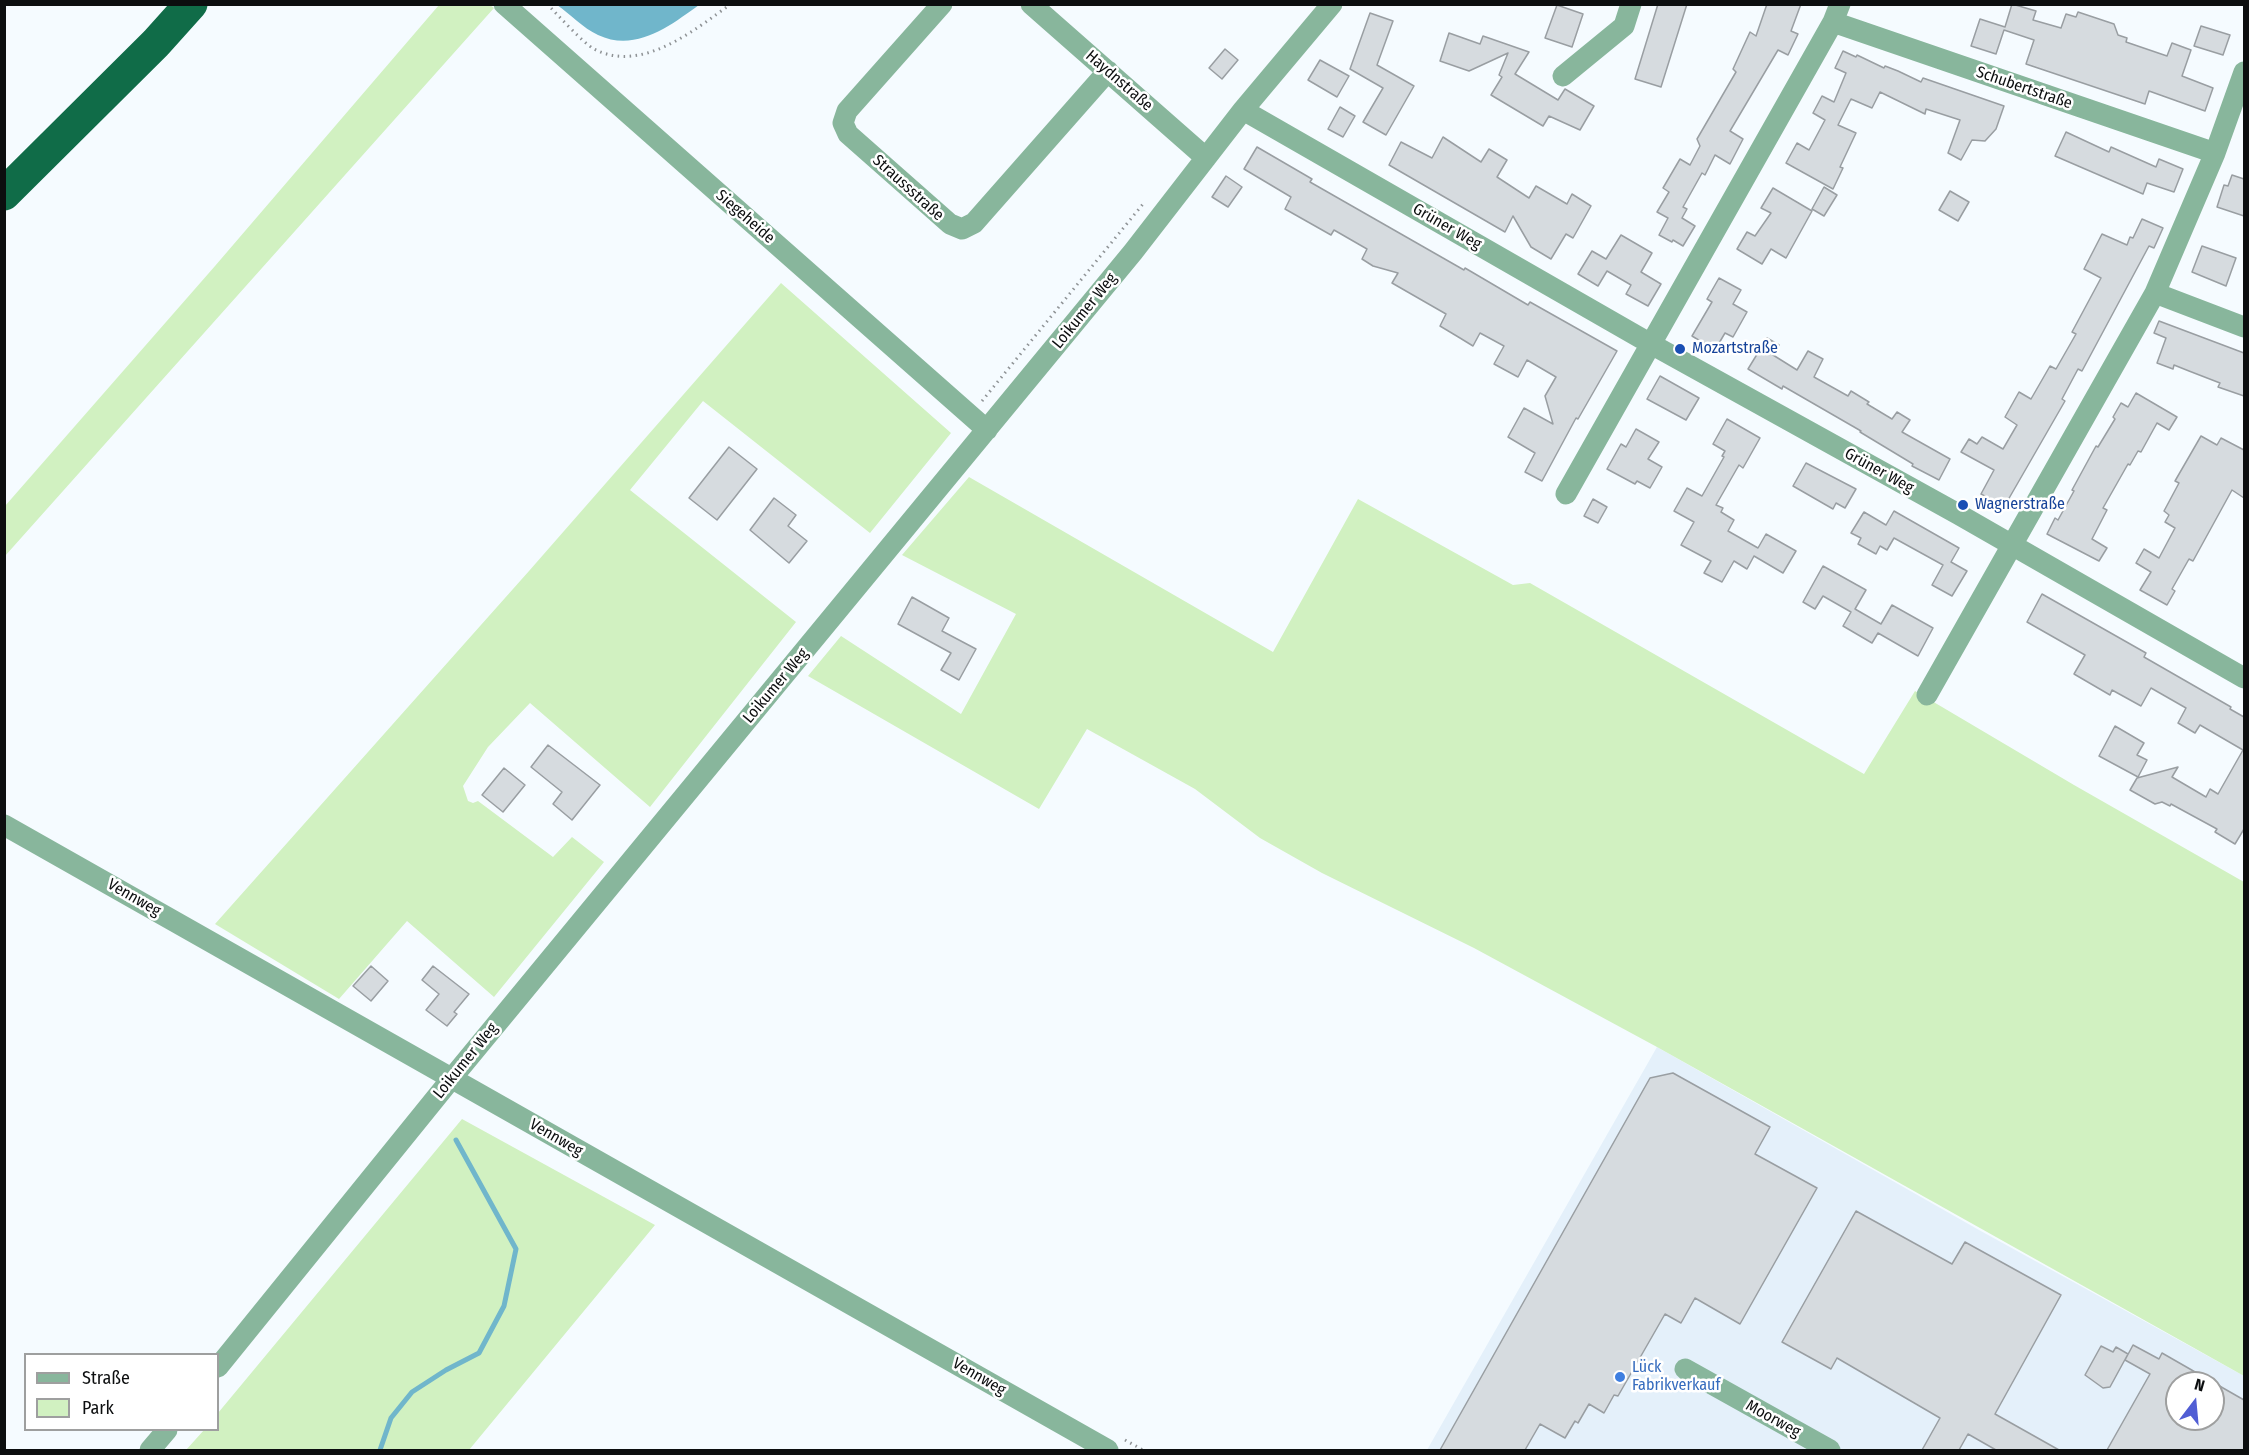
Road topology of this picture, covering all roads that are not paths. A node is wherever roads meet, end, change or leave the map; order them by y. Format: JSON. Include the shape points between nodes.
{"nodes":[{"id":1,"x":191,"y":4,"type":"edge"},
{"id":2,"x":504,"y":4,"type":"edge"},
{"id":3,"x":942,"y":4,"type":"edge"},
{"id":4,"x":1032,"y":4,"type":"edge"},
{"id":5,"x":1332,"y":4,"type":"edge"},
{"id":6,"x":1630,"y":4,"type":"edge"},
{"id":7,"x":1837,"y":13,"type":"edge"},
{"id":8,"x":1108,"y":71,"type":"junction"},
{"id":9,"x":2244,"y":72,"type":"edge"},
{"id":10,"x":1563,"y":76,"type":"dead end"},
{"id":11,"x":1243,"y":110,"type":"junction"},
{"id":12,"x":2236,"y":123,"type":"edge"},
{"id":13,"x":2216,"y":153,"type":"junction"},
{"id":14,"x":1206,"y":158,"type":"junction"},
{"id":15,"x":4,"y":194,"type":"edge"},
{"id":16,"x":2155,"y":293,"type":"junction"},
{"id":17,"x":2244,"y":327,"type":"edge"},
{"id":18,"x":1651,"y":344,"type":"junction"},
{"id":19,"x":987,"y":430,"type":"junction"},
{"id":20,"x":1566,"y":494,"type":"dead end"},
{"id":21,"x":2013,"y":546,"type":"junction"},
{"id":22,"x":2244,"y":678,"type":"edge"},
{"id":23,"x":1927,"y":695,"type":"dead end"},
{"id":24,"x":4,"y":825,"type":"edge"},
{"id":25,"x":452,"y":1078,"type":"junction"},
{"id":26,"x":219,"y":1366,"type":"edge"},
{"id":27,"x":1685,"y":1369,"type":"dead end"},
{"id":28,"x":166,"y":1431,"type":"edge"},
{"id":29,"x":150,"y":1450,"type":"edge"},
{"id":30,"x":1108,"y":1450,"type":"edge"},
{"id":31,"x":1830,"y":1450,"type":"edge"}],
"edges":[{"from":1,"to":15,"type":"highway"},
{"from":2,"to":19,"type":"street","name":"Siegeheide"},
{"from":3,"to":8,"type":"street","name":"Straussstraße","via":[[847,111],[843,123],[848,134],[950,224],[962,229],[974,223]]},
{"from":4,"to":8,"type":"street","name":"Haydnstraße"},
{"from":5,"to":11,"type":"street","name":"Loikumer Weg"},
{"from":6,"to":10,"type":"street","via":[[1624,26]]},
{"from":7,"to":13,"type":"street","name":"Schubertstraße"},
{"from":7,"to":18,"type":"street"},
{"from":8,"to":14,"type":"street","name":"Haydnstraße"},
{"from":9,"to":12,"type":"street"},
{"from":11,"to":14,"type":"street","name":"Loikumer Weg"},
{"from":11,"to":18,"type":"street","name":"Grüner Weg"},
{"from":12,"to":13,"type":"street"},
{"from":13,"to":16,"type":"street"},
{"from":14,"to":19,"type":"street","name":"Loikumer Weg"},
{"from":16,"to":17,"type":"street"},
{"from":16,"to":21,"type":"street"},
{"from":18,"to":20,"type":"street"},
{"from":18,"to":21,"type":"street","name":"Grüner Weg"},
{"from":19,"to":25,"type":"street","name":"Loikumer Weg"},
{"from":21,"to":22,"type":"street","name":"Grüner Weg"},
{"from":21,"to":23,"type":"street"},
{"from":24,"to":25,"type":"street","name":"Vennweg"},
{"from":25,"to":26,"type":"street","name":"Loikumer Weg"},
{"from":25,"to":30,"type":"street","name":"Vennweg"},
{"from":27,"to":31,"type":"street","name":"Moorweg"},
{"from":28,"to":29,"type":"street"}]}
